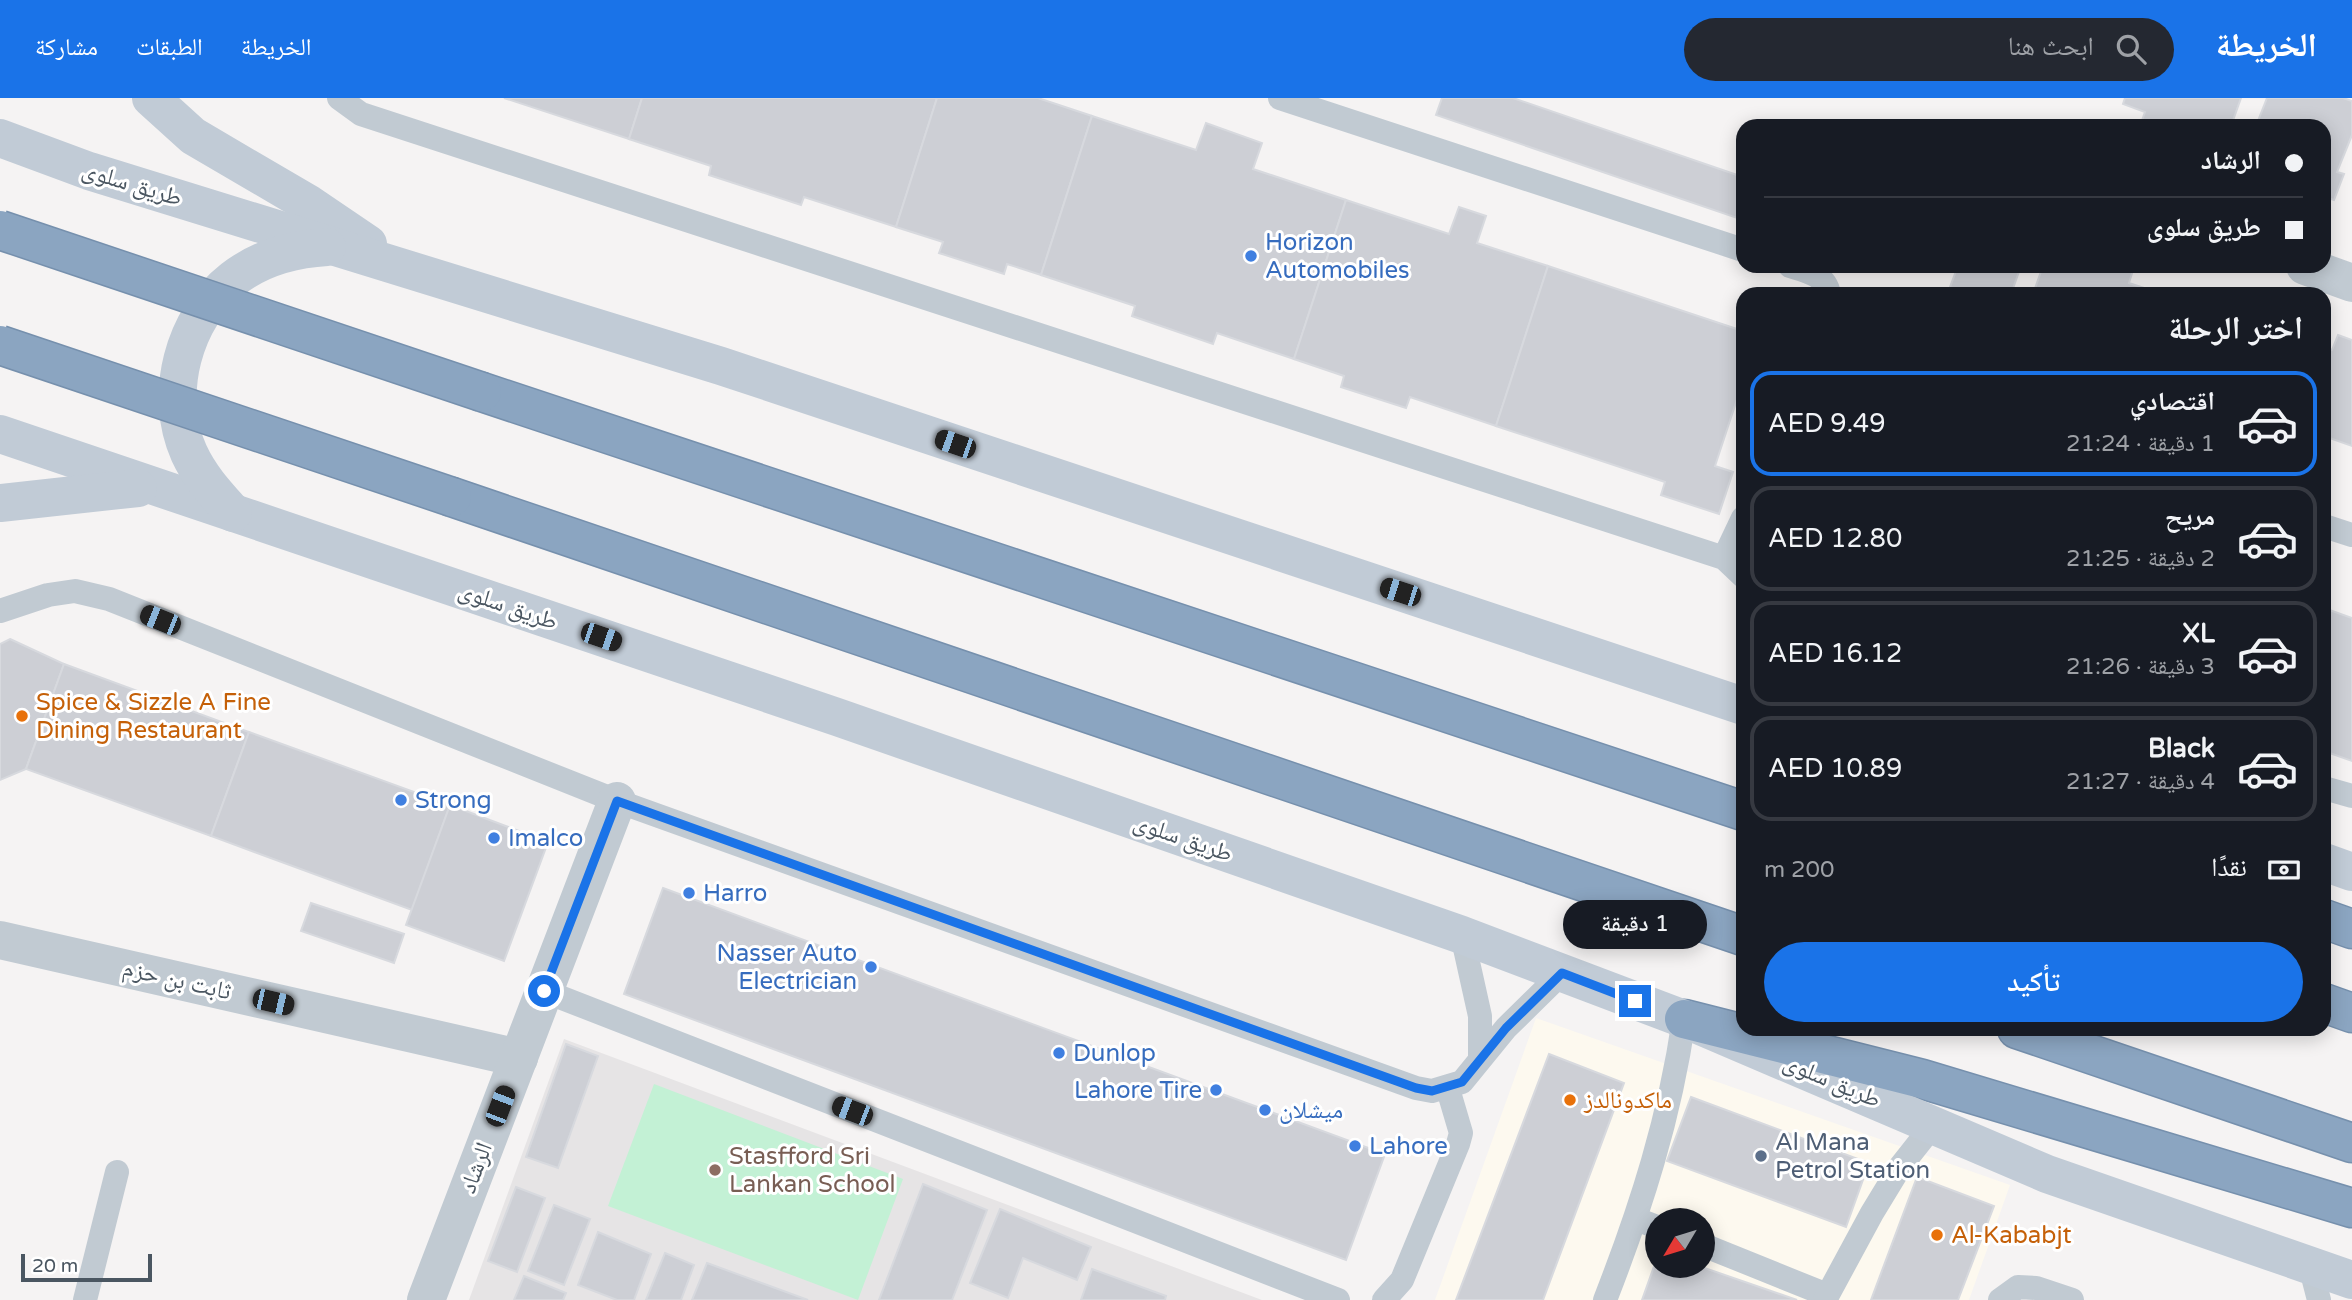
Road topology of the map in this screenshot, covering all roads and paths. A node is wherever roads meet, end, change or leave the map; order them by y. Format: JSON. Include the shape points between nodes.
{"nodes":[{"id":1,"x":150,"y":98,"type":"edge"},
{"id":2,"x":339,"y":98,"type":"edge"},
{"id":3,"x":1280,"y":98,"type":"edge"},
{"id":4,"x":0,"y":138,"type":"edge"},
{"id":5,"x":0,"y":230,"type":"edge"},
{"id":6,"x":340,"y":247,"type":"junction"},
{"id":7,"x":1736,"y":248,"type":"edge"},
{"id":8,"x":396,"y":263,"type":"junction"},
{"id":9,"x":1812,"y":273,"type":"edge"},
{"id":10,"x":2324,"y":273,"type":"edge"},
{"id":11,"x":2352,"y":283,"type":"edge"},
{"id":12,"x":1828,"y":287,"type":"edge"},
{"id":13,"x":0,"y":345,"type":"edge"},
{"id":14,"x":0,"y":434,"type":"edge"},
{"id":15,"x":154,"y":487,"type":"junction"},
{"id":16,"x":0,"y":503,"type":"edge"},
{"id":17,"x":233,"y":513,"type":"junction"},
{"id":18,"x":2331,"y":528,"type":"edge"},
{"id":19,"x":1736,"y":533,"type":"edge"},
{"id":20,"x":2352,"y":535,"type":"edge"},
{"id":21,"x":1724,"y":558,"type":"junction"},
{"id":22,"x":1736,"y":569,"type":"edge"},
{"id":23,"x":0,"y":611,"type":"edge"},
{"id":24,"x":1736,"y":704,"type":"edge"},
{"id":25,"x":2331,"y":790,"type":"edge"},
{"id":26,"x":2352,"y":796,"type":"edge"},
{"id":27,"x":617,"y":801,"type":"junction"},
{"id":28,"x":1736,"y":808,"type":"edge"},
{"id":29,"x":2331,"y":864,"type":"edge"},
{"id":30,"x":2352,"y":872,"type":"edge"},
{"id":31,"x":2331,"y":922,"type":"edge"},
{"id":32,"x":2352,"y":929,"type":"edge"},
{"id":33,"x":1736,"y":934,"type":"edge"},
{"id":34,"x":1462,"y":935,"type":"junction"},
{"id":35,"x":0,"y":940,"type":"edge"},
{"id":36,"x":1562,"y":973,"type":"junction"},
{"id":37,"x":544,"y":991,"type":"junction"},
{"id":38,"x":2331,"y":1006,"type":"edge"},
{"id":39,"x":2352,"y":1013,"type":"edge"},
{"id":40,"x":1684,"y":1019,"type":"junction"},
{"id":41,"x":1736,"y":1032,"type":"edge"},
{"id":42,"x":1752,"y":1036,"type":"edge"},
{"id":43,"x":2038,"y":1036,"type":"edge"},
{"id":44,"x":1480,"y":1057,"type":"junction"},
{"id":45,"x":519,"y":1058,"type":"junction"},
{"id":46,"x":1447,"y":1089,"type":"junction"},
{"id":47,"x":1934,"y":1124,"type":"junction"},
{"id":48,"x":2352,"y":1143,"type":"edge"},
{"id":49,"x":117,"y":1172,"type":"dead end"},
{"id":50,"x":1650,"y":1208,"type":"edge"},
{"id":51,"x":2352,"y":1208,"type":"edge"},
{"id":52,"x":1645,"y":1227,"type":"edge"},
{"id":53,"x":1715,"y":1250,"type":"edge"},
{"id":54,"x":2352,"y":1280,"type":"edge"},
{"id":55,"x":2315,"y":1282,"type":"edge"},
{"id":56,"x":1826,"y":1297,"type":"edge"},
{"id":57,"x":85,"y":1300,"type":"edge"},
{"id":58,"x":426,"y":1300,"type":"edge"},
{"id":59,"x":1338,"y":1300,"type":"edge"},
{"id":60,"x":1384,"y":1300,"type":"edge"},
{"id":61,"x":1605,"y":1300,"type":"edge"},
{"id":62,"x":2000,"y":1300,"type":"edge"},
{"id":63,"x":2072,"y":1300,"type":"edge"}],
"edges":[{"from":1,"to":8,"type":"main road","via":[[193,136],[309,204]]},
{"from":2,"to":21,"type":"lane","via":[[361,114]]},
{"from":3,"to":7,"type":"lane"},
{"from":4,"to":6,"type":"main road","name":"طريق سلوى","via":[[89,171]]},
{"from":5,"to":28,"type":"highway","bridge":true},
{"from":6,"to":8,"type":"main road","name":"طريق سلوى"},
{"from":6,"to":17,"type":"main road","via":[[301,248],[265,260],[232,279],[207,307],[188,340],[178,377],[178,415],[188,452]]},
{"from":8,"to":24,"type":"main road","name":"طريق سلوى","via":[[721,366]]},
{"from":9,"to":12,"type":"lane"},
{"from":10,"to":11,"type":"street"},
{"from":13,"to":33,"type":"highway","bridge":true},
{"from":14,"to":15,"type":"main road","name":"طريق سلوى"},
{"from":15,"to":16,"type":"main road"},
{"from":15,"to":17,"type":"main road","name":"طريق سلوى"},
{"from":17,"to":34,"type":"main road","name":"طريق سلوى"},
{"from":18,"to":20,"type":"lane"},
{"from":19,"to":21,"type":"lane"},
{"from":21,"to":22,"type":"lane"},
{"from":23,"to":27,"type":"lane","via":[[75,591],[109,600]]},
{"from":25,"to":26,"type":"lane"},
{"from":27,"to":37,"type":"street","name":"الرشاد"},
{"from":27,"to":46,"type":"lane","via":[[1416,1088]]},
{"from":29,"to":30,"type":"main road"},
{"from":31,"to":32,"type":"highway"},
{"from":34,"to":36,"type":"main road","name":"طريق سلوى"},
{"from":34,"to":44,"type":"lane","via":[[1480,1016]]},
{"from":35,"to":45,"type":"street","name":"ثابت بن حزم"},
{"from":36,"to":40,"type":"main road","name":"طريق سلوى"},
{"from":36,"to":44,"type":"lane"},
{"from":37,"to":45,"type":"street","name":"الرشاد"},
{"from":37,"to":59,"type":"lane"},
{"from":38,"to":39,"type":"highway"},
{"from":40,"to":41,"type":"highway"},
{"from":40,"to":47,"type":"main road","name":"طريق سلوى"},
{"from":40,"to":50,"type":"lane"},
{"from":42,"to":51,"type":"highway","via":[[1923,1079]]},
{"from":43,"to":48,"type":"highway"},
{"from":44,"to":46,"type":"lane","via":[[1474,1071]]},
{"from":45,"to":58,"type":"street","name":"الرشاد"},
{"from":46,"to":60,"type":"lane","via":[[1461,1133],[1458,1144],[1402,1280]]},
{"from":47,"to":55,"type":"main road","name":"طريق سلوى"},
{"from":47,"to":56,"type":"lane","via":[[1893,1178]]},
{"from":49,"to":57,"type":"lane"},
{"from":52,"to":61,"type":"lane"},
{"from":53,"to":56,"type":"lane"},
{"from":54,"to":55,"type":"main road","name":"طريق سلوى"},
{"from":62,"to":63,"type":"lane","via":[[2018,1286]]}]}
